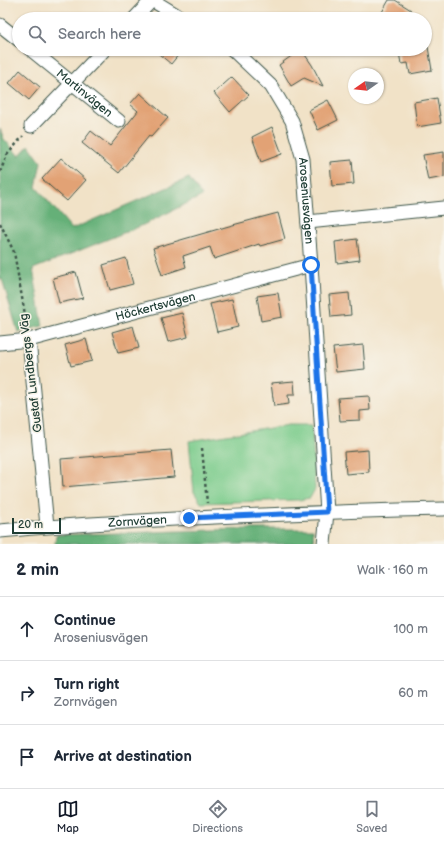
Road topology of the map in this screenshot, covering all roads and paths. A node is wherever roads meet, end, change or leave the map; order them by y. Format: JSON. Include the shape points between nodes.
{"nodes":[{"id":1,"x":152,"y":0,"type":"edge"},
{"id":2,"x":141,"y":12,"type":"edge"},
{"id":3,"x":172,"y":12,"type":"edge"},
{"id":4,"x":0,"y":25,"type":"edge"},
{"id":5,"x":12,"y":34,"type":"edge"},
{"id":6,"x":39,"y":56,"type":"edge"},
{"id":7,"x":98,"y":56,"type":"edge"},
{"id":8,"x":239,"y":56,"type":"edge"},
{"id":9,"x":72,"y":83,"type":"junction"},
{"id":10,"x":119,"y":121,"type":"dead end"},
{"id":11,"x":31,"y":126,"type":"joint"},
{"id":12,"x":0,"y":172,"type":"edge"},
{"id":13,"x":444,"y":208,"type":"edge"},
{"id":14,"x":308,"y":222,"type":"junction"},
{"id":15,"x":0,"y":223,"type":"edge"},
{"id":16,"x":311,"y":265,"type":"junction"},
{"id":17,"x":30,"y":340,"type":"junction"},
{"id":18,"x":0,"y":343,"type":"edge"},
{"id":19,"x":202,"y":448,"type":"dead end"},
{"id":20,"x":444,"y":509,"type":"edge"},
{"id":21,"x":327,"y":512,"type":"junction"},
{"id":22,"x":208,"y":517,"type":"junction"},
{"id":23,"x":47,"y":526,"type":"junction"},
{"id":24,"x":0,"y":532,"type":"edge"},
{"id":25,"x":324,"y":544,"type":"edge"}],
"edges":[{"from":1,"to":2,"type":"street"},
{"from":1,"to":3,"type":"street"},
{"from":4,"to":5,"type":"street"},
{"from":6,"to":9,"type":"street","name":"Martinvägen"},
{"from":7,"to":9,"type":"street"},
{"from":8,"to":14,"type":"street","name":"Aroseniusvägen","via":[[271,86],[292,121],[303,159]]},
{"from":9,"to":10,"type":"street","name":"Martinvägen"},
{"from":9,"to":11,"type":"street"},
{"from":11,"to":12,"type":"path","via":[[7,155]]},
{"from":13,"to":14,"type":"street"},
{"from":14,"to":16,"type":"street","name":"Aroseniusvägen"},
{"from":15,"to":17,"type":"path","name":"Gustaf Lundbergs Väg","via":[[14,252]]},
{"from":16,"to":17,"type":"street","name":"Höckertsvägen"},
{"from":16,"to":21,"type":"street","name":"Aroseniusvägen"},
{"from":17,"to":18,"type":"street","name":"Höckertsvägen"},
{"from":17,"to":23,"type":"street","name":"Gustaf Lundbergs Väg"},
{"from":19,"to":22,"type":"path"},
{"from":20,"to":21,"type":"street","name":"Zornvägen"},
{"from":21,"to":22,"type":"street","name":"Zornvägen"},
{"from":21,"to":25,"type":"street","name":"Aroseniusvägen"},
{"from":22,"to":23,"type":"street","name":"Zornvägen"},
{"from":23,"to":24,"type":"street","name":"Zornvägen"}]}
